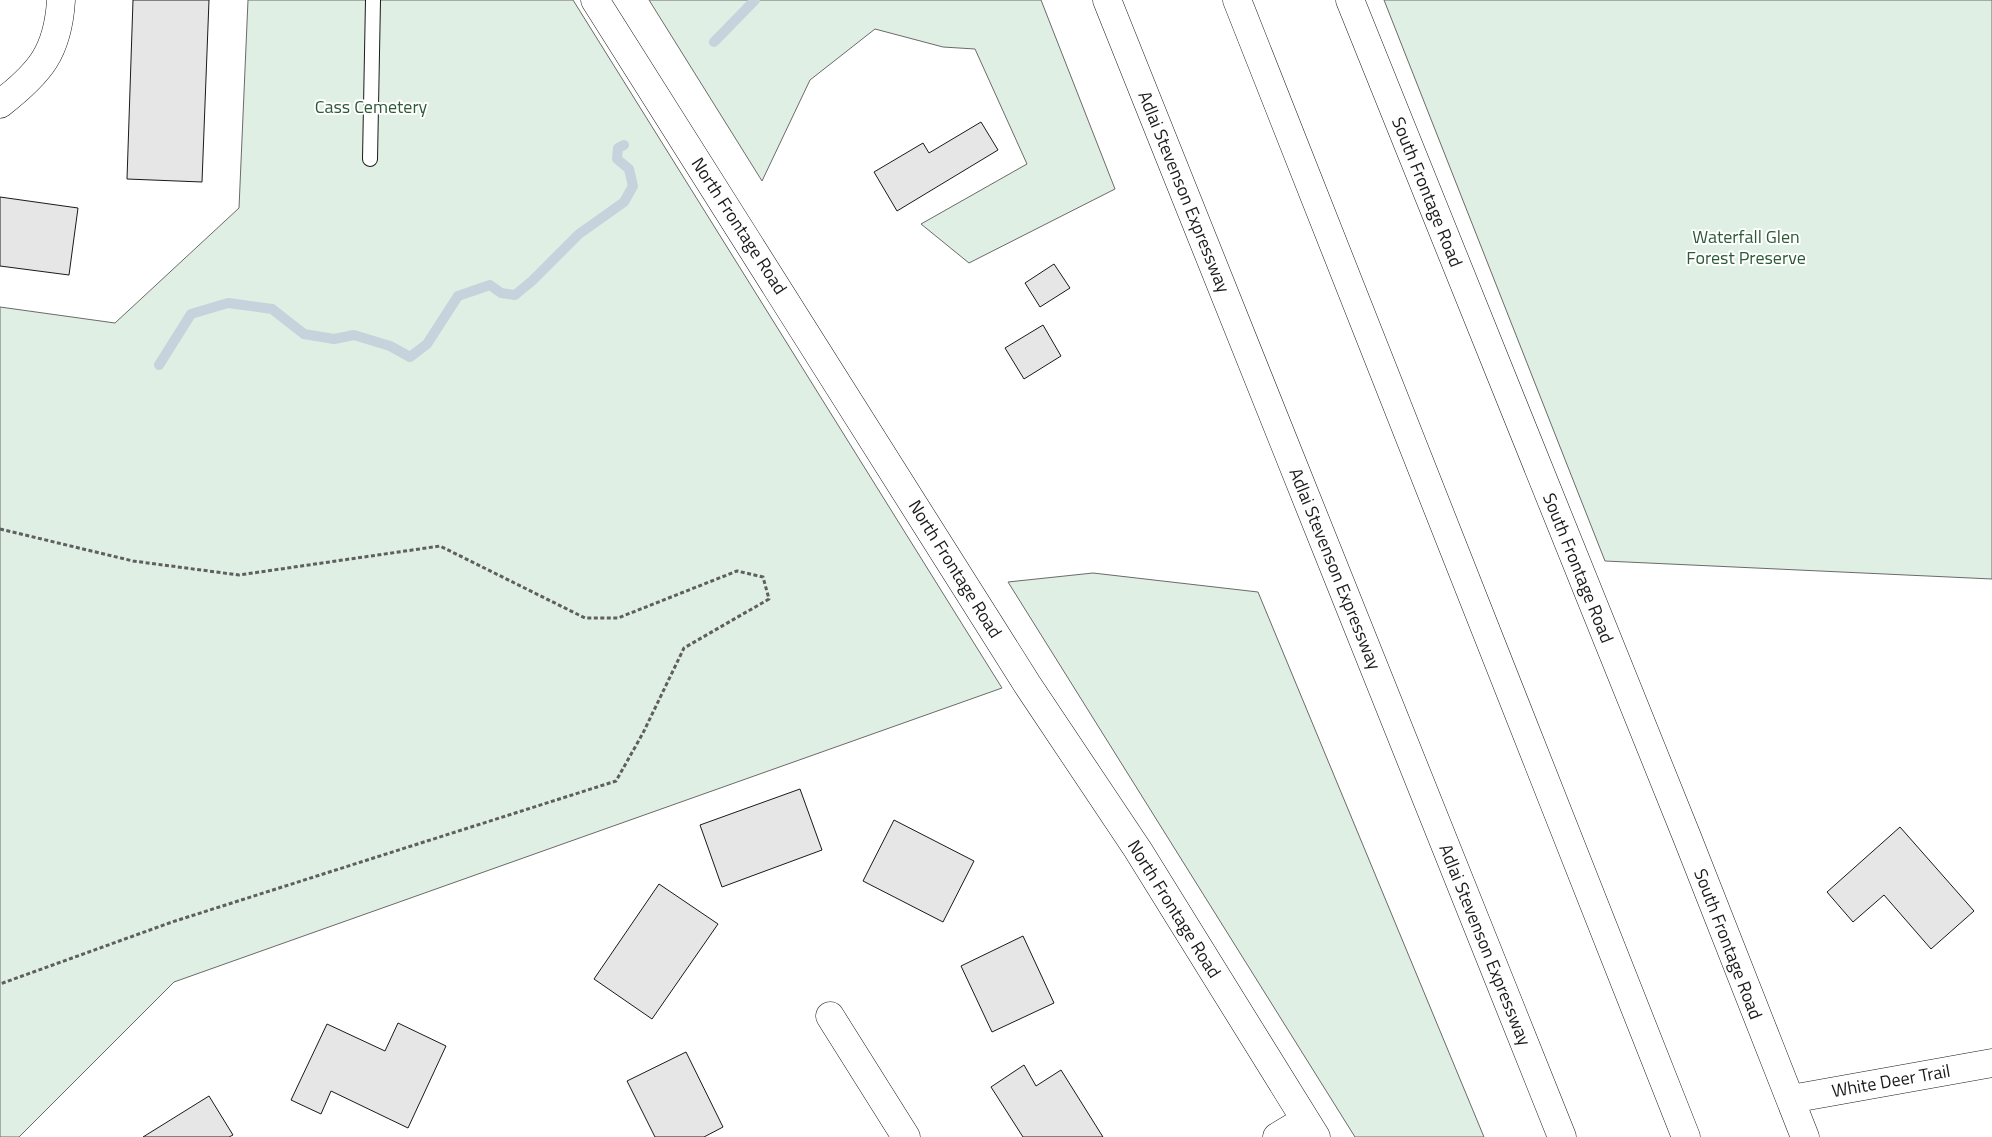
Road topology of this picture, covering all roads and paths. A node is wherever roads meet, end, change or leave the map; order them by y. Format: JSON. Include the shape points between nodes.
{"nodes":[{"id":1,"x":61,"y":0,"type":"edge"},
{"id":2,"x":373,"y":0,"type":"edge"},
{"id":3,"x":595,"y":0,"type":"edge"},
{"id":4,"x":1107,"y":0,"type":"edge"},
{"id":5,"x":1237,"y":0,"type":"edge"},
{"id":6,"x":1350,"y":0,"type":"edge"},
{"id":7,"x":0,"y":104,"type":"edge"},
{"id":8,"x":370,"y":159,"type":"dead end"},
{"id":9,"x":0,"y":529,"type":"edge"},
{"id":10,"x":0,"y":984,"type":"edge"},
{"id":11,"x":830,"y":1016,"type":"dead end"},
{"id":12,"x":1992,"y":1063,"type":"edge"},
{"id":13,"x":1791,"y":1099,"type":"junction"},
{"id":14,"x":1311,"y":1128,"type":"edge"},
{"id":15,"x":906,"y":1137,"type":"edge"},
{"id":16,"x":1277,"y":1137,"type":"edge"},
{"id":17,"x":1562,"y":1137,"type":"edge"},
{"id":18,"x":1686,"y":1137,"type":"edge"},
{"id":19,"x":1805,"y":1137,"type":"edge"}],
"edges":[{"from":1,"to":7,"type":"main road","via":[[60,18],[49,56],[25,84]]},
{"from":2,"to":8,"type":"lane"},
{"from":3,"to":14,"type":"main road","name":"North Frontage Road","via":[[1026,684],[1138,850]]},
{"from":4,"to":17,"type":"main road","name":"Adlai Stevenson Expressway"},
{"from":5,"to":18,"type":"main road"},
{"from":6,"to":13,"type":"main road","name":"South Frontage Road"},
{"from":9,"to":10,"type":"path","via":[[133,561],[239,575],[440,546],[584,618],[618,618],[736,571],[763,577],[769,599],[684,648],[616,781],[172,922]]},
{"from":11,"to":15,"type":"main road"},
{"from":12,"to":13,"type":"main road","name":"White Deer Trail"},
{"from":13,"to":19,"type":"main road","name":"South Frontage Road"},
{"from":14,"to":16,"type":"main road"}]}
